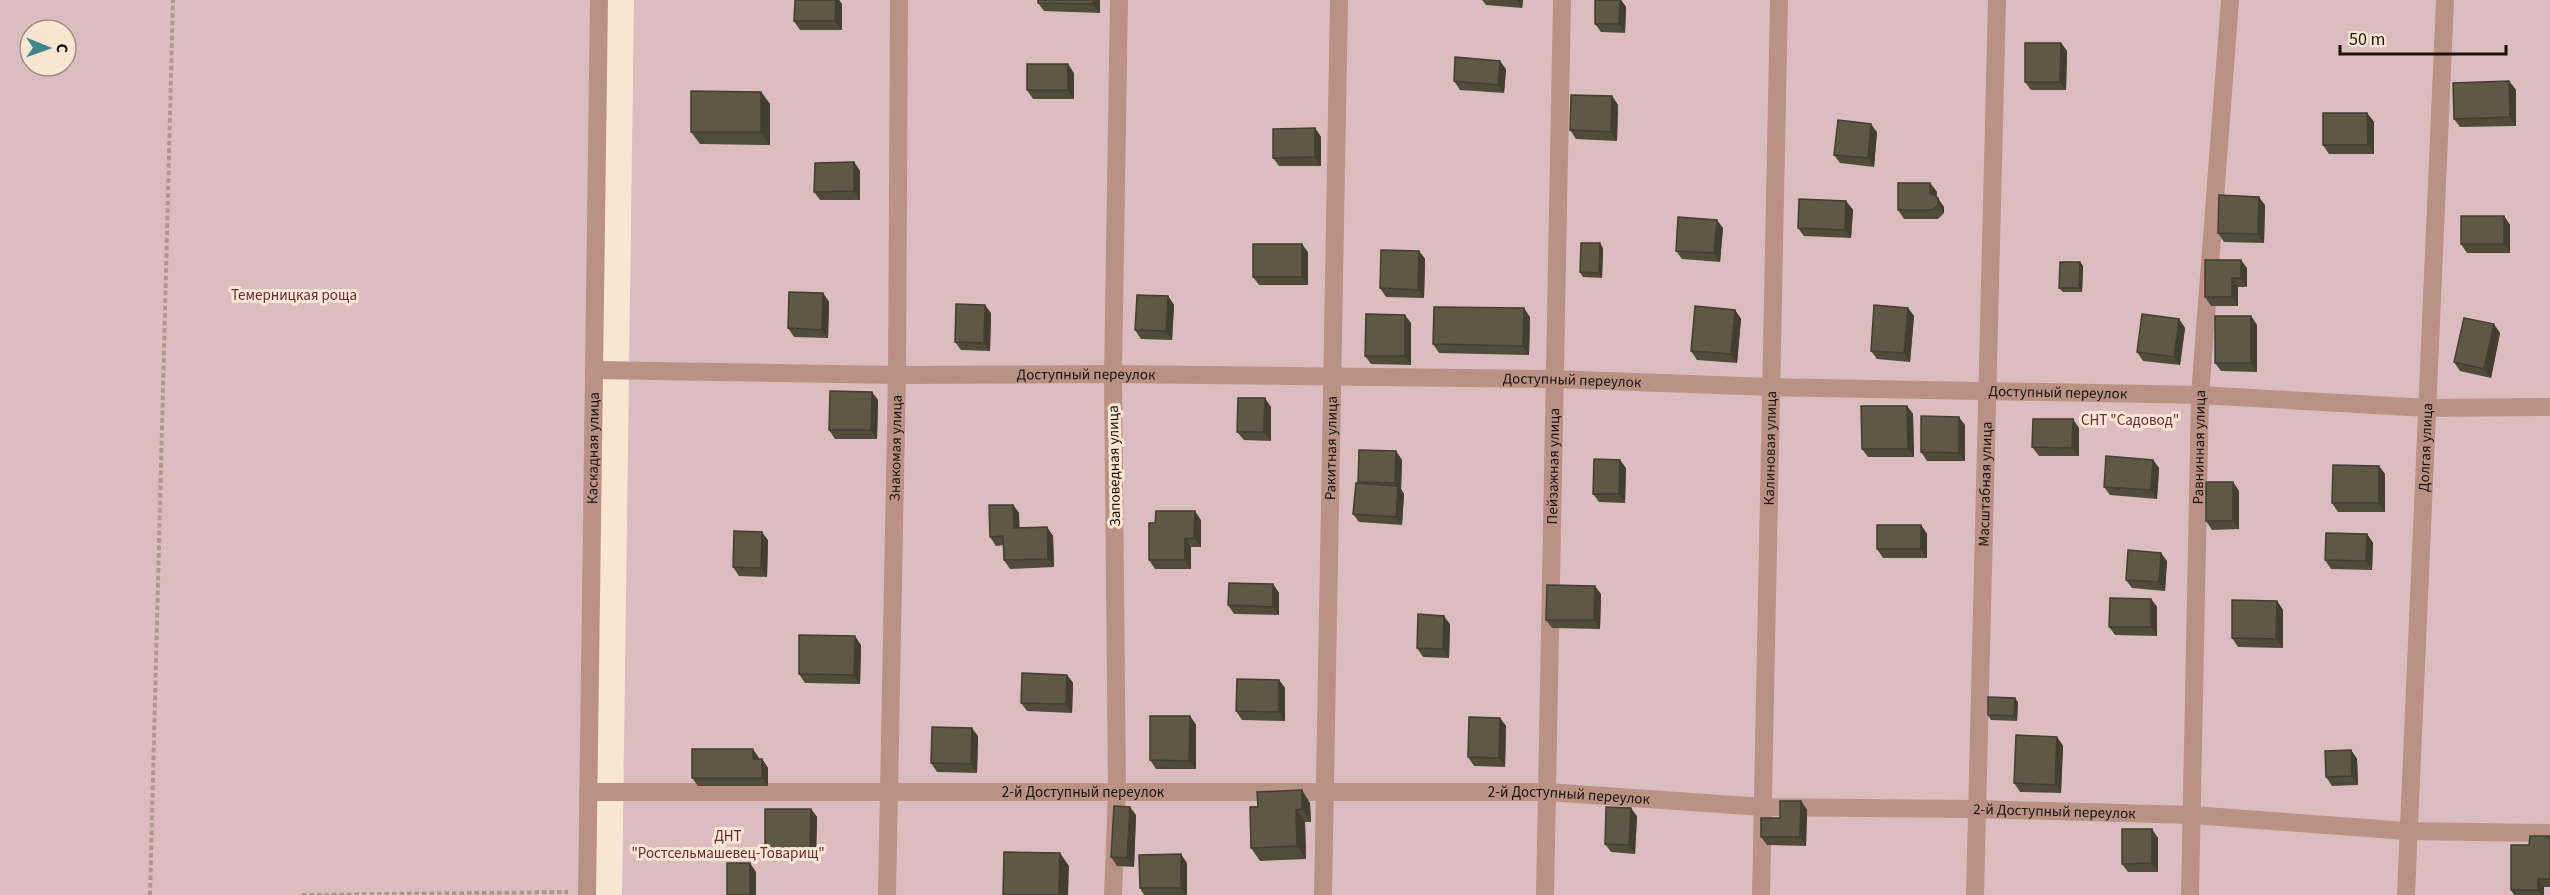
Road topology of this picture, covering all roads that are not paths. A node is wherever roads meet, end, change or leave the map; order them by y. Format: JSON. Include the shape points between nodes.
{"nodes":[{"id":1,"x":599,"y":0,"type":"edge"},
{"id":2,"x":898,"y":0,"type":"edge"},
{"id":3,"x":1119,"y":0,"type":"edge"},
{"id":4,"x":1340,"y":0,"type":"edge"},
{"id":5,"x":1562,"y":0,"type":"edge"},
{"id":6,"x":1779,"y":0,"type":"edge"},
{"id":7,"x":1997,"y":0,"type":"edge"},
{"id":8,"x":2230,"y":0,"type":"edge"},
{"id":9,"x":2445,"y":0,"type":"edge"},
{"id":10,"x":594,"y":370,"type":"junction"},
{"id":11,"x":1113,"y":374,"type":"junction"},
{"id":12,"x":897,"y":375,"type":"junction"},
{"id":13,"x":1331,"y":377,"type":"junction"},
{"id":14,"x":1553,"y":379,"type":"junction"},
{"id":15,"x":1771,"y":387,"type":"junction"},
{"id":16,"x":1987,"y":390,"type":"junction"},
{"id":17,"x":2200,"y":395,"type":"junction"},
{"id":18,"x":2550,"y":407,"type":"edge"},
{"id":19,"x":2428,"y":408,"type":"junction"},
{"id":20,"x":1118,"y":790,"type":"junction"},
{"id":21,"x":588,"y":792,"type":"junction"},
{"id":22,"x":1325,"y":792,"type":"junction"},
{"id":23,"x":1546,"y":792,"type":"junction"},
{"id":24,"x":889,"y":793,"type":"junction"},
{"id":25,"x":1763,"y":807,"type":"junction"},
{"id":26,"x":1975,"y":809,"type":"junction"},
{"id":27,"x":2192,"y":815,"type":"junction"},
{"id":28,"x":2407,"y":831,"type":"junction"},
{"id":29,"x":2550,"y":833,"type":"edge"},
{"id":30,"x":586,"y":893,"type":"edge"},
{"id":31,"x":887,"y":895,"type":"edge"},
{"id":32,"x":1113,"y":895,"type":"edge"},
{"id":33,"x":1323,"y":895,"type":"edge"},
{"id":34,"x":1545,"y":895,"type":"edge"},
{"id":35,"x":1761,"y":895,"type":"edge"},
{"id":36,"x":1975,"y":895,"type":"edge"},
{"id":37,"x":2190,"y":895,"type":"edge"},
{"id":38,"x":2406,"y":895,"type":"edge"}],
"edges":[{"from":1,"to":10,"type":"street","name":"Каскадная улица"},
{"from":2,"to":12,"type":"street","name":"Знакомая улица"},
{"from":3,"to":11,"type":"street","name":"Заповедная улица"},
{"from":4,"to":13,"type":"street","name":"Ракитная улица"},
{"from":5,"to":14,"type":"street","name":"Пейзажная улица"},
{"from":6,"to":15,"type":"street","name":"Калиновая улица"},
{"from":7,"to":16,"type":"street","name":"Масштабная улица"},
{"from":8,"to":17,"type":"street","name":"Равнинная улица"},
{"from":9,"to":19,"type":"street","name":"Долгая улица"},
{"from":10,"to":12,"type":"street","name":"Доступный переулок"},
{"from":10,"to":21,"type":"street","name":"Каскадная улица"},
{"from":11,"to":12,"type":"street","name":"Доступный переулок"},
{"from":11,"to":13,"type":"street","name":"Доступный переулок"},
{"from":11,"to":20,"type":"street","name":"Заповедная улица"},
{"from":12,"to":24,"type":"street","name":"Знакомая улица"},
{"from":13,"to":14,"type":"street","name":"Доступный переулок"},
{"from":13,"to":22,"type":"street","name":"Ракитная улица"},
{"from":14,"to":15,"type":"street","name":"Доступный переулок"},
{"from":14,"to":23,"type":"street","name":"Пейзажная улица"},
{"from":15,"to":16,"type":"street","name":"Доступный переулок"},
{"from":15,"to":25,"type":"street","name":"Калиновая улица"},
{"from":16,"to":17,"type":"street","name":"Доступный переулок"},
{"from":16,"to":26,"type":"street","name":"Масштабная улица"},
{"from":17,"to":19,"type":"street","name":"Доступный переулок"},
{"from":17,"to":27,"type":"street","name":"Равнинная улица"},
{"from":18,"to":19,"type":"street","name":"Доступный переулок"},
{"from":19,"to":28,"type":"street","name":"Долгая улица"},
{"from":20,"to":22,"type":"street","name":"2-й Доступный переулок"},
{"from":20,"to":24,"type":"street","name":"2-й Доступный переулок"},
{"from":20,"to":32,"type":"street","name":"Заповедная улица"},
{"from":21,"to":24,"type":"street","name":"2-й Доступный переулок"},
{"from":21,"to":30,"type":"street","name":"Каскадная улица"},
{"from":22,"to":23,"type":"street","name":"2-й Доступный переулок"},
{"from":22,"to":33,"type":"street","name":"Ракитная улица"},
{"from":23,"to":25,"type":"street","name":"2-й Доступный переулок"},
{"from":23,"to":34,"type":"street","name":"Пейзажная улица"},
{"from":24,"to":31,"type":"street","name":"Знакомая улица"},
{"from":25,"to":26,"type":"street","name":"2-й Доступный переулок"},
{"from":25,"to":35,"type":"street","name":"Калиновая улица"},
{"from":26,"to":27,"type":"street","name":"2-й Доступный переулок"},
{"from":26,"to":36,"type":"street","name":"Масштабная улица"},
{"from":27,"to":28,"type":"street","name":"2-й Доступный переулок"},
{"from":27,"to":37,"type":"street","name":"Равнинная улица"},
{"from":28,"to":29,"type":"street","name":"2-й Доступный переулок"},
{"from":28,"to":38,"type":"street","name":"Долгая улица"}]}
